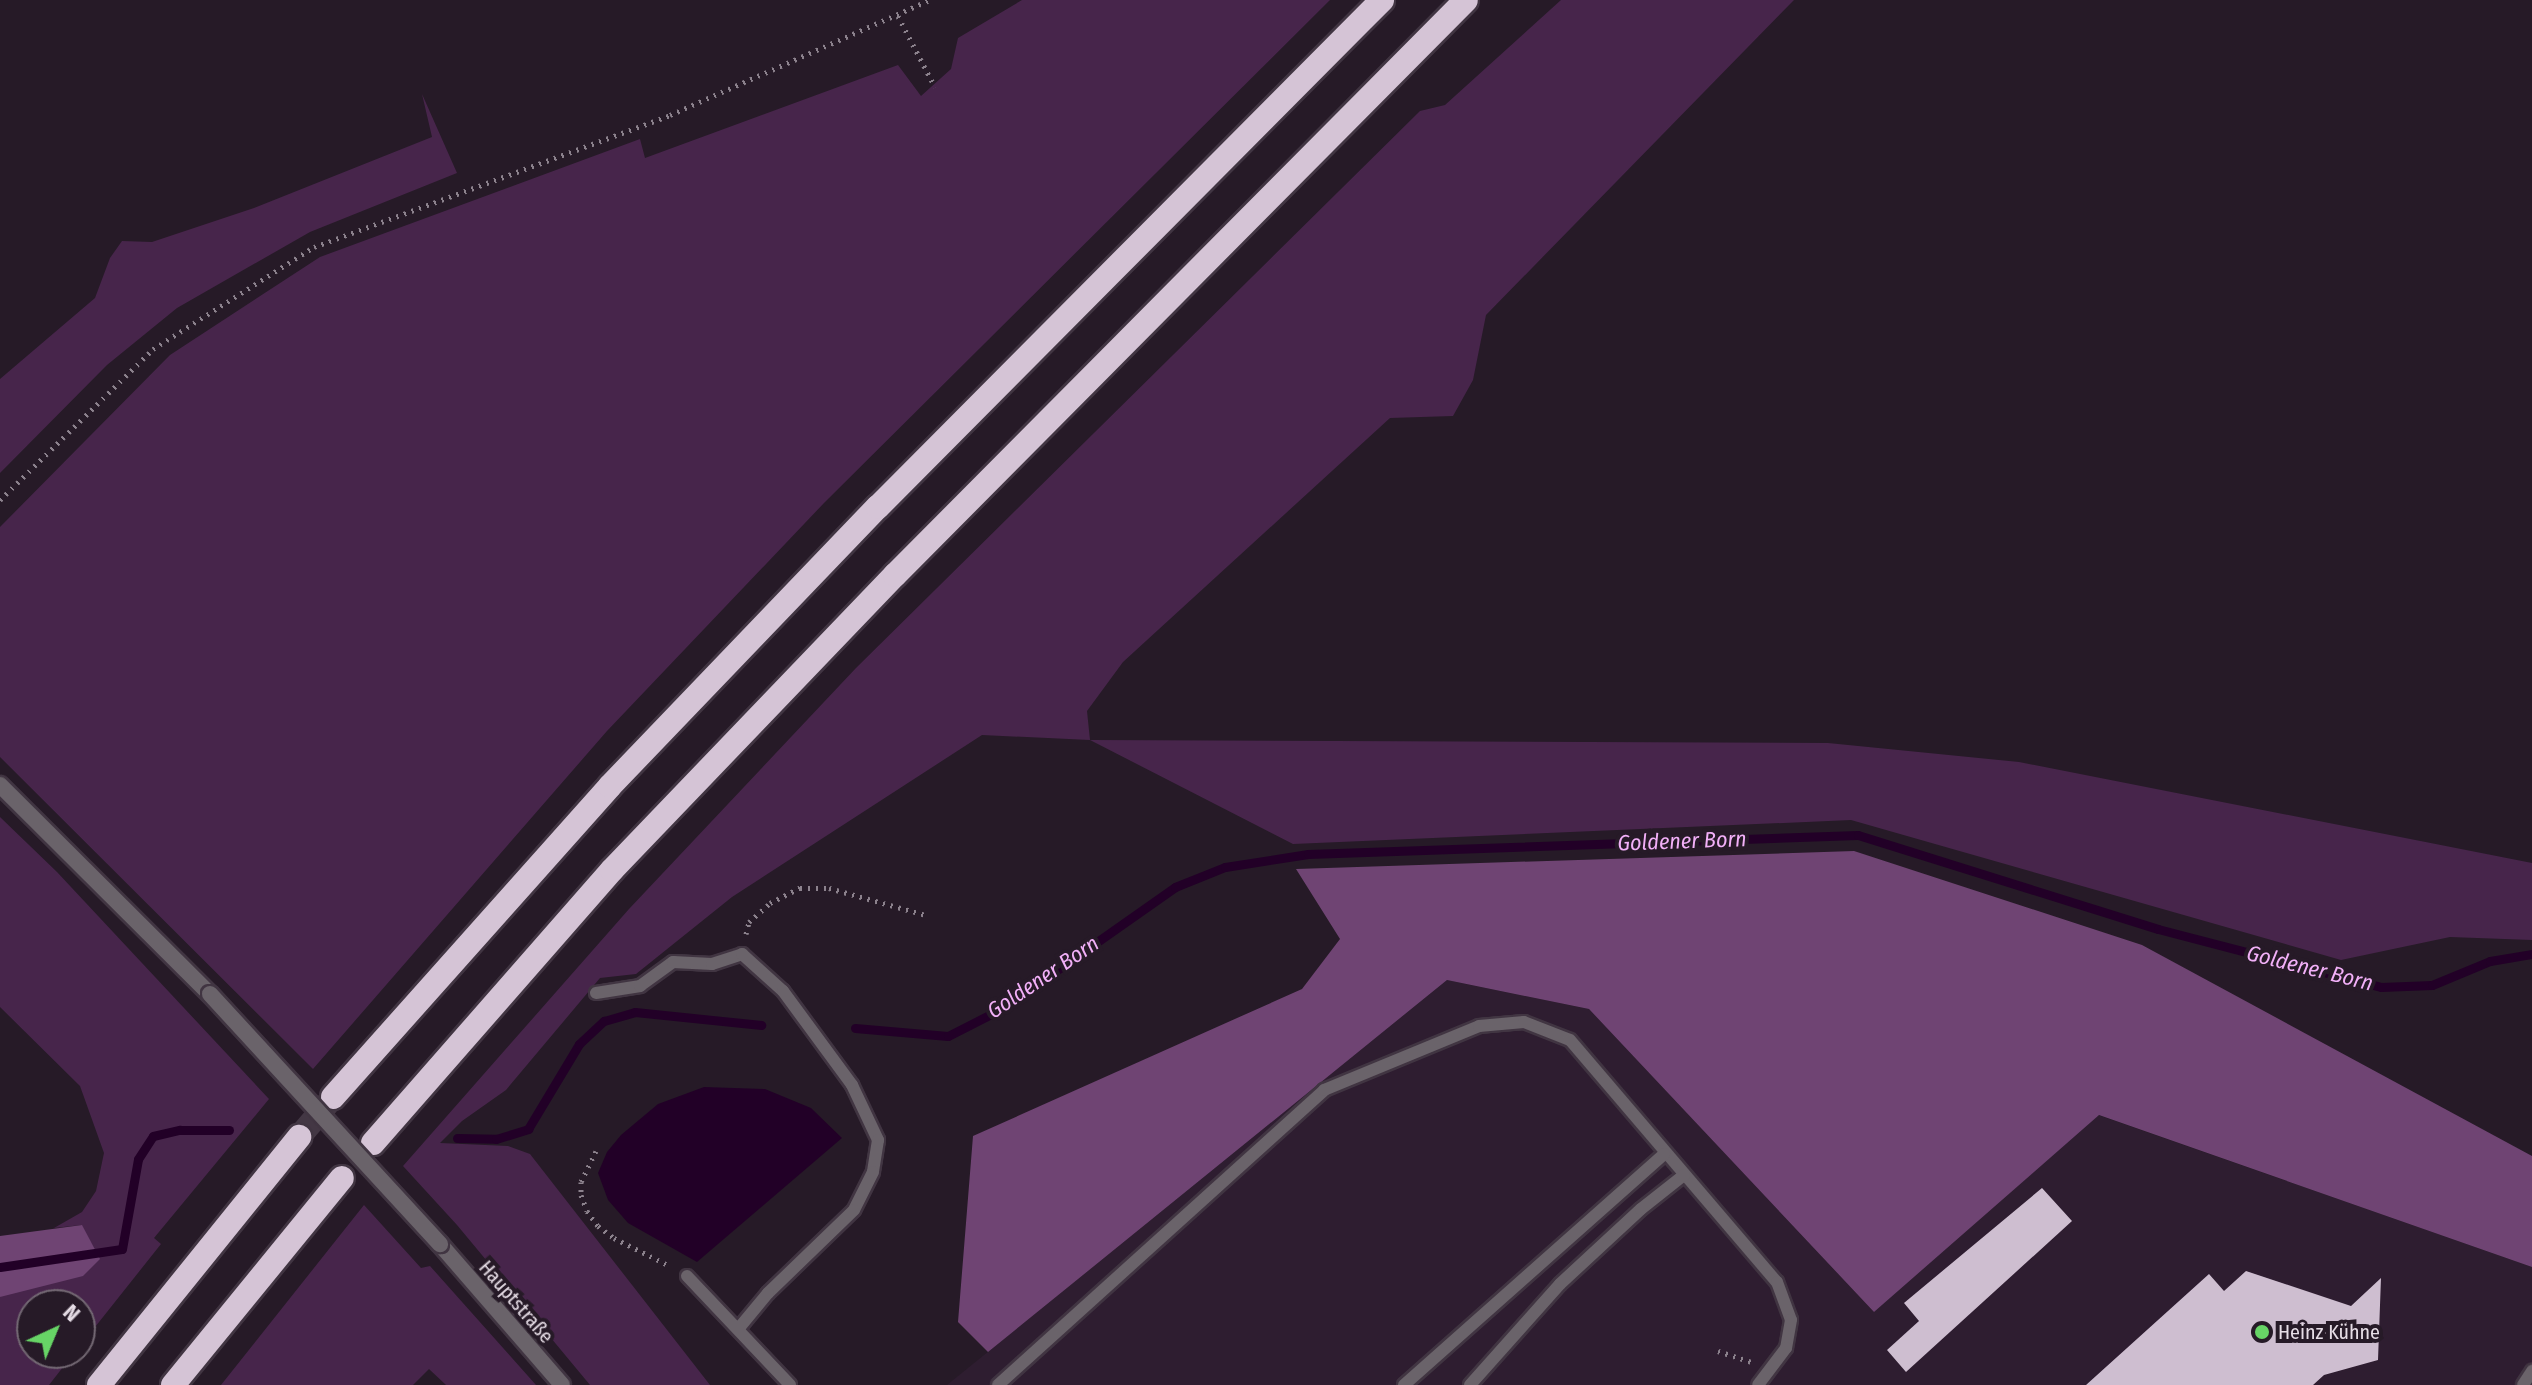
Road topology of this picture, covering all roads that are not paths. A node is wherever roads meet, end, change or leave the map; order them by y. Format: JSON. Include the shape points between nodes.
{"nodes":[{"id":1,"x":1382,"y":0,"type":"edge"},
{"id":2,"x":1466,"y":0,"type":"edge"},
{"id":3,"x":0,"y":785,"type":"edge"},
{"id":4,"x":596,"y":993,"type":"dead end"},
{"id":5,"x":333,"y":1097,"type":"tunnel mouth"},
{"id":6,"x":299,"y":1137,"type":"tunnel mouth"},
{"id":7,"x":373,"y":1143,"type":"dead end"},
{"id":8,"x":1664,"y":1154,"type":"junction"},
{"id":9,"x":1684,"y":1175,"type":"junction"},
{"id":10,"x":342,"y":1178,"type":"dead end"},
{"id":11,"x":687,"y":1276,"type":"road end"},
{"id":12,"x":739,"y":1328,"type":"junction"},
{"id":13,"x":2532,"y":1371,"type":"edge"},
{"id":14,"x":99,"y":1385,"type":"edge"},
{"id":15,"x":173,"y":1385,"type":"edge"},
{"id":16,"x":562,"y":1385,"type":"edge"},
{"id":17,"x":790,"y":1385,"type":"edge"},
{"id":18,"x":998,"y":1385,"type":"edge"},
{"id":19,"x":1404,"y":1385,"type":"edge"},
{"id":20,"x":1470,"y":1385,"type":"edge"},
{"id":21,"x":1758,"y":1385,"type":"edge"},
{"id":22,"x":2523,"y":1385,"type":"edge"}],
"edges":[{"from":1,"to":5,"type":"highway","via":[[610,786]]},
{"from":2,"to":7,"type":"highway","via":[[917,553],[612,870]]},
{"from":3,"to":16,"type":"street","name":"Hauptstraße","bridge":true,"via":[[210,994]]},
{"from":4,"to":12,"type":"lane","via":[[640,986],[673,962],[712,964],[742,954],[783,991],[852,1085],[878,1140],[873,1172],[854,1210]]},
{"from":6,"to":14,"type":"highway"},
{"from":8,"to":9,"type":"lane"},
{"from":8,"to":18,"type":"lane","via":[[1570,1040],[1524,1022],[1479,1026],[1324,1090]]},
{"from":8,"to":19,"type":"lane"},
{"from":9,"to":20,"type":"lane","via":[[1560,1284]]},
{"from":9,"to":21,"type":"lane","via":[[1777,1282],[1791,1320],[1786,1348]]},
{"from":10,"to":15,"type":"highway"},
{"from":11,"to":12,"type":"lane"},
{"from":12,"to":17,"type":"lane"},
{"from":13,"to":22,"type":"lane"}]}
